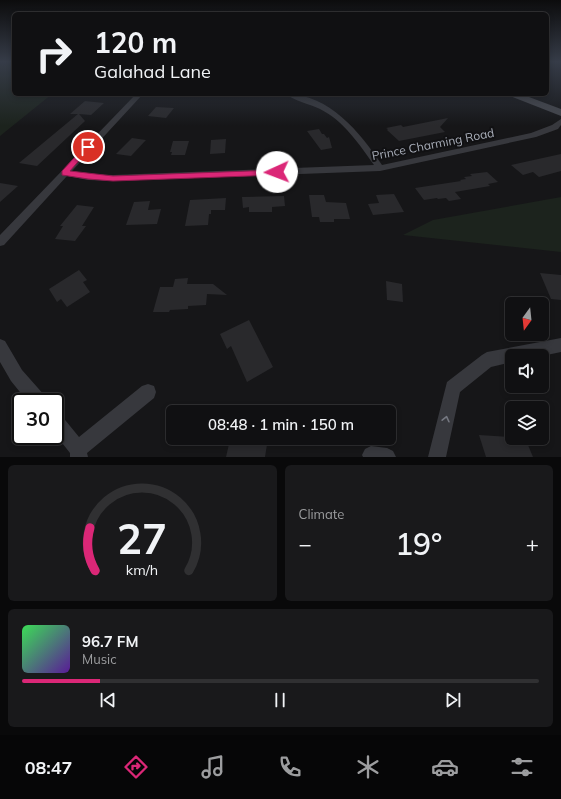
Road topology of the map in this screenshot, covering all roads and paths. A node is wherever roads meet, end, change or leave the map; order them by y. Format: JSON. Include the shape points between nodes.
{"nodes":[{"id":1,"x":138,"y":96,"type":"edge"},
{"id":2,"x":295,"y":96,"type":"edge"},
{"id":3,"x":518,"y":96,"type":"edge"},
{"id":4,"x":561,"y":113,"type":"edge"},
{"id":5,"x":561,"y":121,"type":"edge"},
{"id":6,"x":380,"y":168,"type":"junction"},
{"id":7,"x":65,"y":173,"type":"junction"},
{"id":8,"x":0,"y":242,"type":"edge"},
{"id":9,"x":561,"y":345,"type":"edge"},
{"id":10,"x":0,"y":346,"type":"edge"},
{"id":11,"x":148,"y":392,"type":"dead end"},
{"id":12,"x":31,"y":393,"type":"edge"},
{"id":13,"x":64,"y":434,"type":"edge"},
{"id":14,"x":78,"y":453,"type":"edge"},
{"id":15,"x":437,"y":457,"type":"edge"}],
"edges":[{"from":1,"to":7,"type":"street"},
{"from":2,"to":6,"type":"street","via":[[332,113],[345,124]]},
{"from":3,"to":4,"type":"street"},
{"from":5,"to":6,"type":"street","name":"Prince Charming Road","via":[[555,127],[533,135]]},
{"from":6,"to":7,"type":"street","name":"Prince Charming Road","via":[[113,178]]},
{"from":7,"to":8,"type":"street"},
{"from":15,"to":9,"type":"street","one_way":true,"via":[[453,388],[486,360]]},
{"from":10,"to":12,"type":"street","via":[[5,358]]},
{"from":11,"to":14,"type":"street"},
{"from":13,"to":14,"type":"street"}]}
